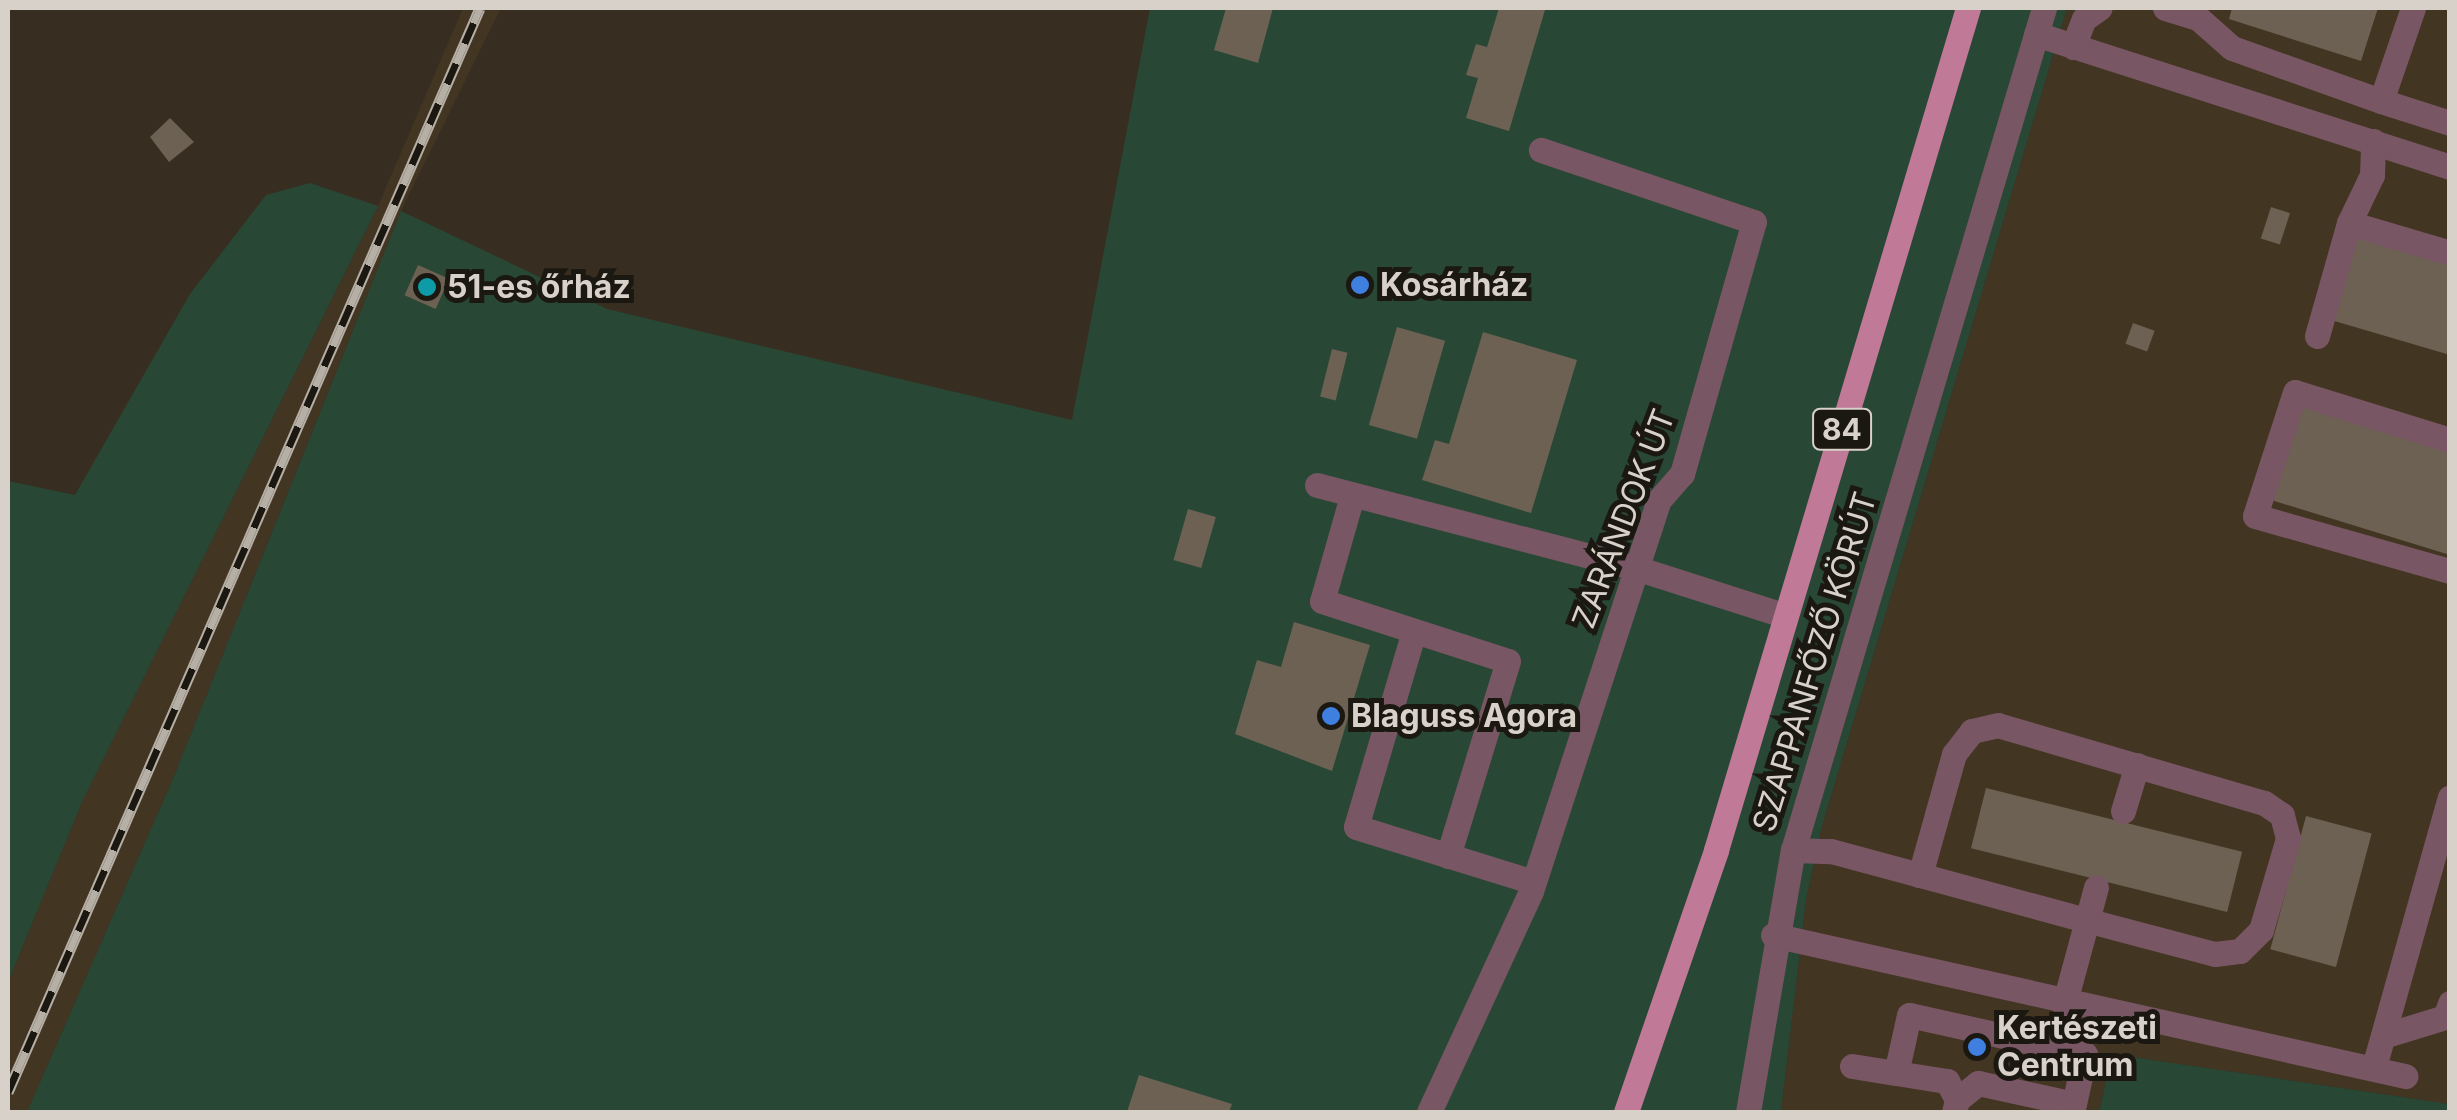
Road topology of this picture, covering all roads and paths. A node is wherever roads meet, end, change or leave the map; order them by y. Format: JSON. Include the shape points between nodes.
{"nodes":[{"id":1,"x":1968,"y":8,"type":"edge"},
{"id":2,"x":2044,"y":8,"type":"edge"},
{"id":3,"x":2100,"y":8,"type":"edge"},
{"id":4,"x":2165,"y":8,"type":"edge"},
{"id":5,"x":2413,"y":8,"type":"edge"},
{"id":6,"x":2036,"y":34,"type":"junction"},
{"id":7,"x":2073,"y":47,"type":"junction"},
{"id":8,"x":2381,"y":100,"type":"junction"},
{"id":9,"x":2450,"y":123,"type":"edge"},
{"id":10,"x":2373,"y":141,"type":"junction"},
{"id":11,"x":1541,"y":150,"type":"dead end"},
{"id":12,"x":2450,"y":166,"type":"edge"},
{"id":13,"x":2349,"y":223,"type":"junction"},
{"id":14,"x":2450,"y":253,"type":"edge"},
{"id":15,"x":2316,"y":336,"type":"dead end"},
{"id":16,"x":2450,"y":440,"type":"edge"},
{"id":17,"x":1317,"y":486,"type":"dead end"},
{"id":18,"x":1352,"y":496,"type":"junction"},
{"id":19,"x":1636,"y":568,"type":"junction"},
{"id":20,"x":2450,"y":571,"type":"edge"},
{"id":21,"x":1786,"y":616,"type":"junction"},
{"id":22,"x":1414,"y":630,"type":"junction"},
{"id":23,"x":2137,"y":765,"type":"junction"},
{"id":24,"x":2450,"y":796,"type":"edge"},
{"id":25,"x":2124,"y":811,"type":"dead end"},
{"id":26,"x":1793,"y":850,"type":"junction"},
{"id":27,"x":1448,"y":856,"type":"junction"},
{"id":28,"x":1920,"y":875,"type":"junction"},
{"id":29,"x":1534,"y":882,"type":"junction"},
{"id":30,"x":2096,"y":887,"type":"dead end"},
{"id":31,"x":2086,"y":920,"type":"junction"},
{"id":32,"x":1773,"y":935,"type":"junction"},
{"id":33,"x":2064,"y":1005,"type":"junction"},
{"id":34,"x":2448,"y":1013,"type":"edge"},
{"id":35,"x":2383,"y":1036,"type":"junction"},
{"id":36,"x":1852,"y":1066,"type":"dead end"},
{"id":37,"x":2374,"y":1067,"type":"junction"},
{"id":38,"x":1896,"y":1072,"type":"junction"},
{"id":39,"x":2405,"y":1076,"type":"dead end"},
{"id":40,"x":1956,"y":1106,"type":"edge"},
{"id":41,"x":1429,"y":1112,"type":"edge"},
{"id":42,"x":1626,"y":1112,"type":"edge"},
{"id":43,"x":1748,"y":1112,"type":"edge"}],
"edges":[{"from":1,"to":21,"type":"main road","number":"84"},
{"from":2,"to":6,"type":"lane","name":"SZAPPANFŐZŐ KÖRÚT"},
{"from":3,"to":7,"type":"lane","via":[[2084,19]]},
{"from":4,"to":8,"type":"lane","via":[[2198,18],[2232,48]]},
{"from":5,"to":8,"type":"lane"},
{"from":6,"to":7,"type":"lane"},
{"from":6,"to":26,"type":"lane","name":"SZAPPANFŐZŐ KÖRÚT"},
{"from":7,"to":10,"type":"lane"},
{"from":8,"to":9,"type":"lane"},
{"from":10,"to":12,"type":"lane"},
{"from":10,"to":13,"type":"lane","via":[[2372,175]]},
{"from":11,"to":19,"type":"lane","name":"ZARÁNDOK ÚT","via":[[1754,222],[1682,474],[1660,500]]},
{"from":13,"to":14,"type":"lane"},
{"from":13,"to":15,"type":"lane"},
{"from":16,"to":20,"type":"lane","via":[[2295,392],[2256,516]]},
{"from":17,"to":18,"type":"lane"},
{"from":18,"to":19,"type":"lane"},
{"from":18,"to":22,"type":"lane","via":[[1322,602]]},
{"from":19,"to":21,"type":"lane"},
{"from":19,"to":29,"type":"lane","name":"ZARÁNDOK ÚT"},
{"from":21,"to":42,"type":"main road","number":"84","via":[[1660,1026]]},
{"from":22,"to":27,"type":"lane","via":[[1356,827]]},
{"from":22,"to":27,"type":"lane","via":[[1508,661]]},
{"from":23,"to":25,"type":"lane"},
{"from":23,"to":28,"type":"lane","via":[[1998,725],[1972,731],[1954,754]]},
{"from":23,"to":31,"type":"lane","via":[[2264,803],[2282,815],[2288,838],[2261,930],[2240,951],[2215,954]]},
{"from":24,"to":35,"type":"lane"},
{"from":26,"to":28,"type":"lane","via":[[1831,850]]},
{"from":26,"to":32,"type":"lane","name":"SZAPPANFŐZŐ KÖRÚT"},
{"from":27,"to":29,"type":"lane"},
{"from":28,"to":31,"type":"lane"},
{"from":29,"to":41,"type":"lane","name":"ZARÁNDOK ÚT"},
{"from":30,"to":31,"type":"lane"},
{"from":31,"to":33,"type":"lane"},
{"from":32,"to":33,"type":"lane"},
{"from":32,"to":43,"type":"lane","name":"SZAPPANFŐZŐ KÖRÚT"},
{"from":33,"to":37,"type":"lane"},
{"from":34,"to":35,"type":"lane"},
{"from":35,"to":37,"type":"lane"},
{"from":36,"to":38,"type":"lane"},
{"from":37,"to":39,"type":"lane"},
{"from":38,"to":40,"type":"lane","via":[[1948,1081]]},
{"from":38,"to":40,"type":"lane","via":[[1909,1014],[2085,1054],[2074,1104],[1978,1082]]}]}
